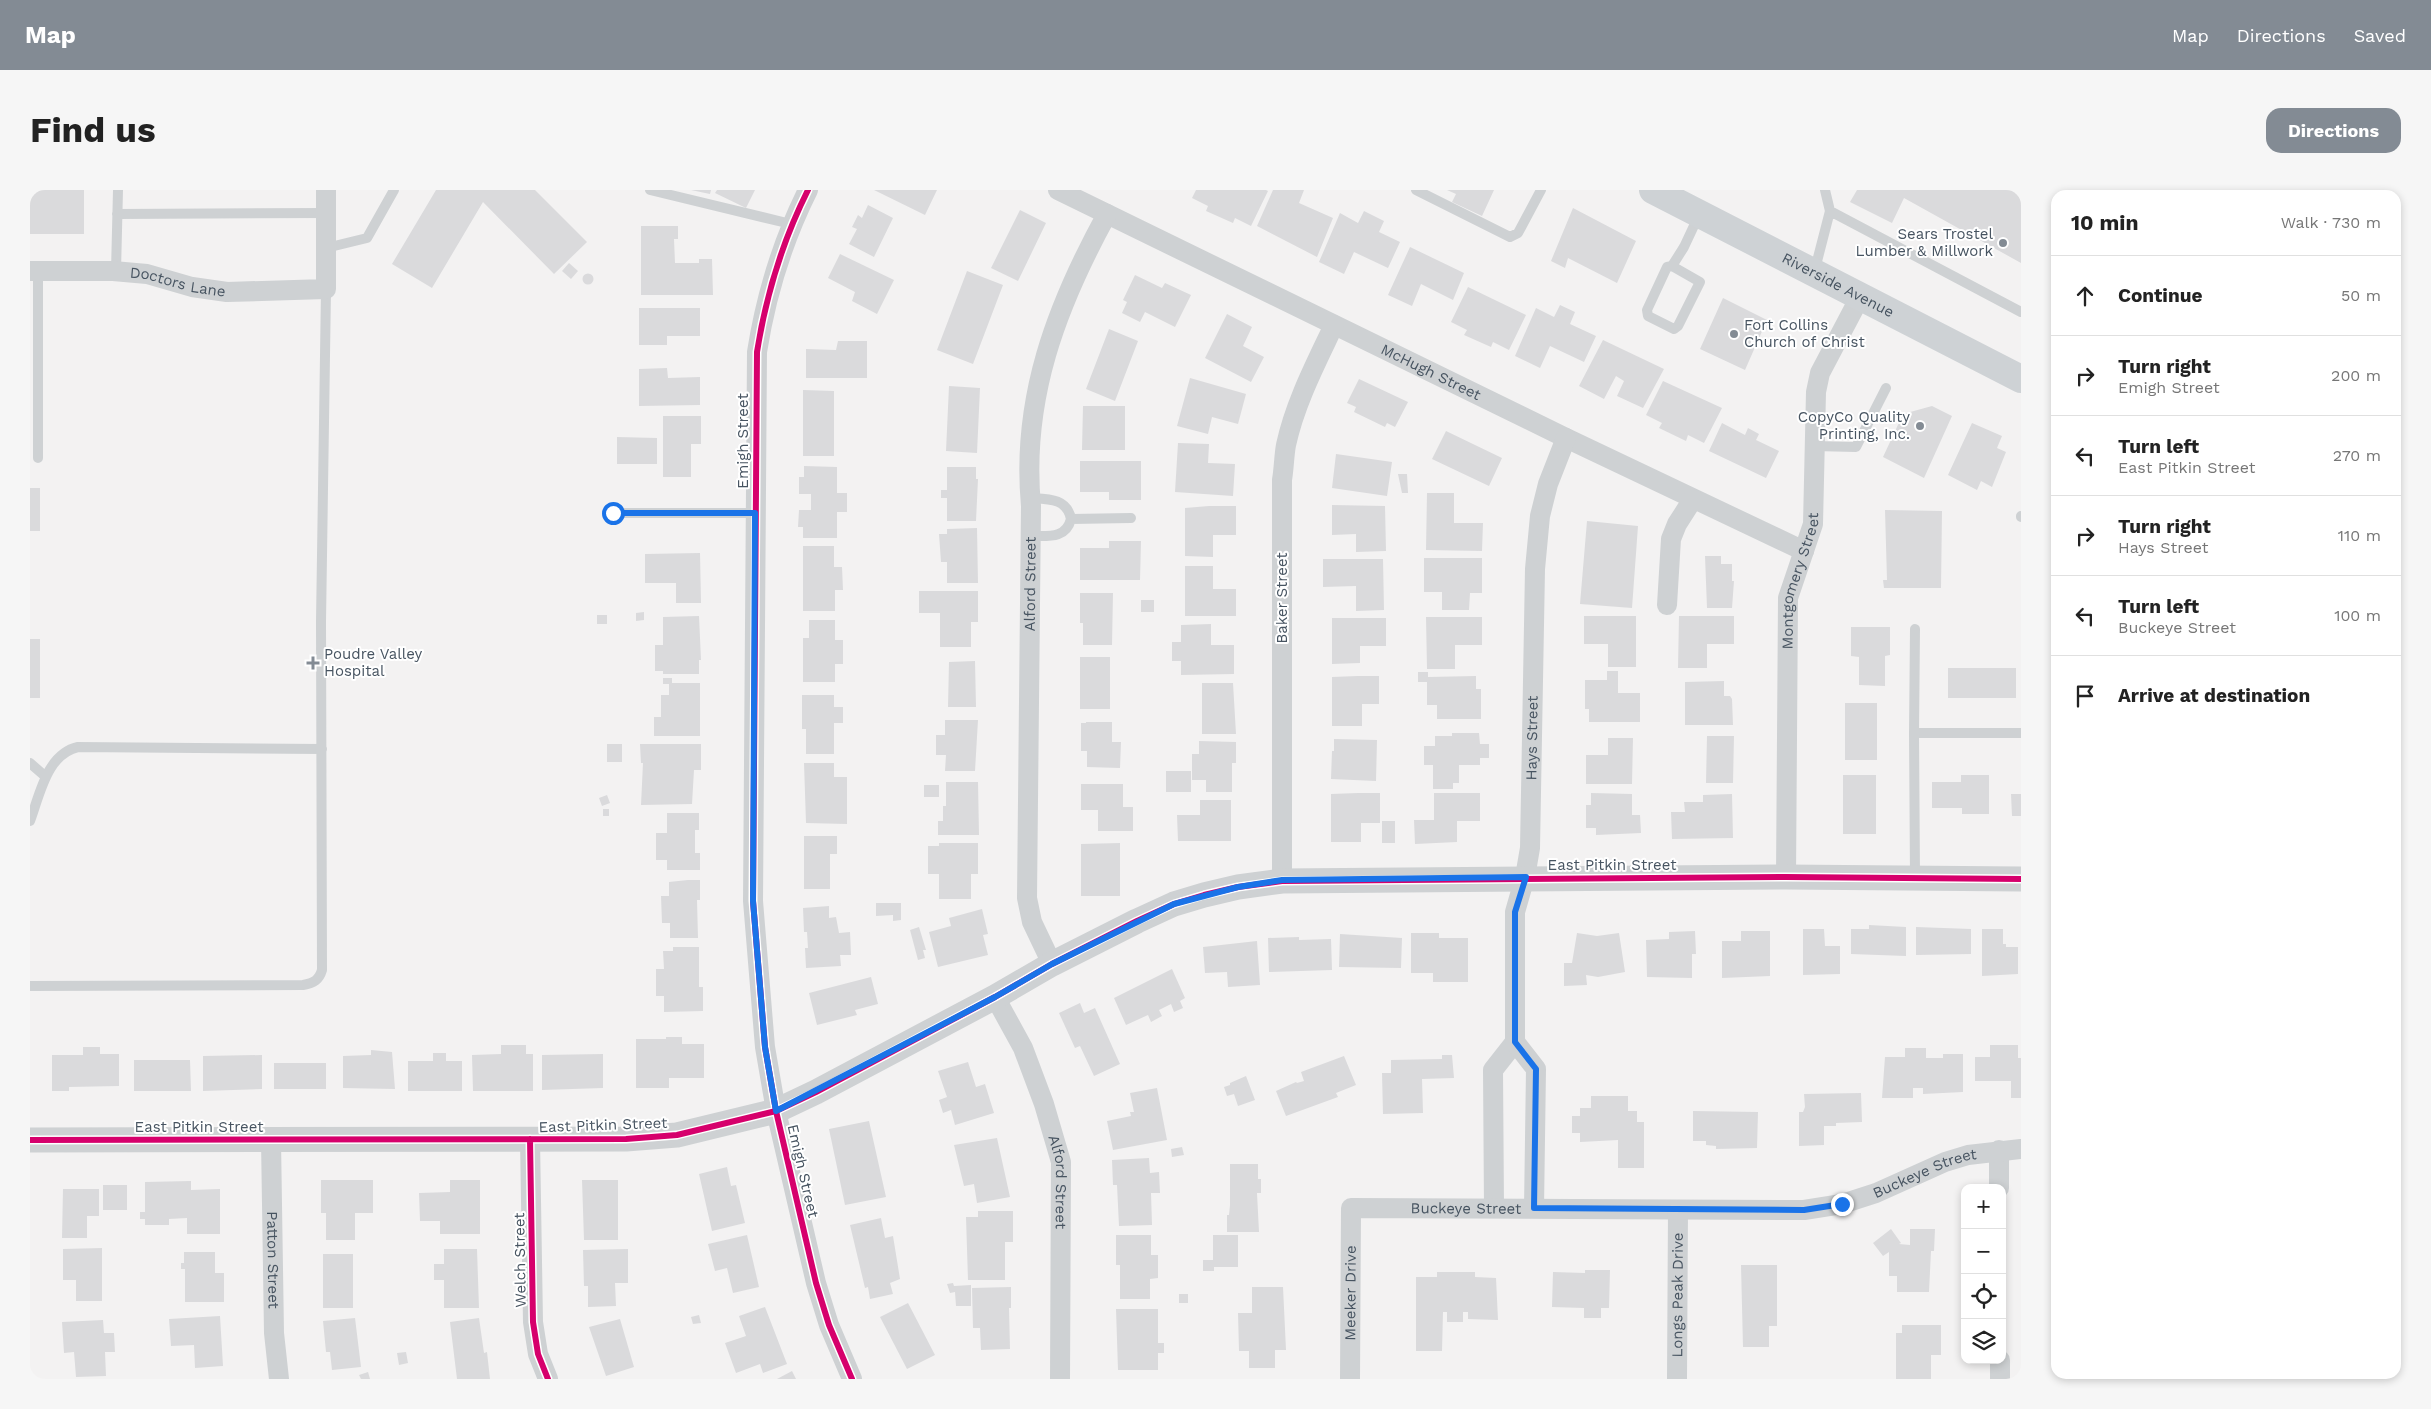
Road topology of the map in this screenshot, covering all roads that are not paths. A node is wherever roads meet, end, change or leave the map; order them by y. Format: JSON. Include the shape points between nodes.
{"nodes":[{"id":1,"x":118,"y":190,"type":"edge"},
{"id":2,"x":326,"y":190,"type":"edge"},
{"id":3,"x":394,"y":190,"type":"edge"},
{"id":4,"x":650,"y":190,"type":"edge"},
{"id":5,"x":808,"y":190,"type":"edge"},
{"id":6,"x":1058,"y":190,"type":"edge"},
{"id":7,"x":1416,"y":190,"type":"edge"},
{"id":8,"x":1541,"y":190,"type":"edge"},
{"id":9,"x":1654,"y":190,"type":"edge"},
{"id":10,"x":1825,"y":190,"type":"edge"},
{"id":11,"x":1830,"y":211,"type":"junction"},
{"id":12,"x":326,"y":213,"type":"junction"},
{"id":13,"x":117,"y":214,"type":"junction"},
{"id":14,"x":1107,"y":214,"type":"junction"},
{"id":15,"x":1699,"y":214,"type":"junction"},
{"id":16,"x":791,"y":224,"type":"junction"},
{"id":17,"x":326,"y":248,"type":"junction"},
{"id":18,"x":1672,"y":266,"type":"junction"},
{"id":19,"x":34,"y":271,"type":"edge"},
{"id":20,"x":116,"y":271,"type":"junction"},
{"id":21,"x":1814,"y":274,"type":"junction"},
{"id":22,"x":326,"y":289,"type":"junction"},
{"id":23,"x":1860,"y":297,"type":"junction"},
{"id":24,"x":2021,"y":312,"type":"edge"},
{"id":25,"x":1334,"y":325,"type":"junction"},
{"id":26,"x":34,"y":334,"type":"edge"},
{"id":27,"x":2019,"y":373,"type":"edge"},
{"id":28,"x":1886,"y":388,"type":"dead end"},
{"id":29,"x":1566,"y":438,"type":"junction"},
{"id":30,"x":1814,"y":446,"type":"junction"},
{"id":31,"x":38,"y":458,"type":"dead end"},
{"id":32,"x":1030,"y":498,"type":"junction"},
{"id":33,"x":1693,"y":499,"type":"junction"},
{"id":34,"x":613,"y":513,"type":"dead end"},
{"id":35,"x":755,"y":513,"type":"junction"},
{"id":36,"x":1131,"y":518,"type":"dead end"},
{"id":37,"x":1072,"y":519,"type":"junction"},
{"id":38,"x":1031,"y":536,"type":"junction"},
{"id":39,"x":1804,"y":551,"type":"junction"},
{"id":40,"x":1667,"y":605,"type":"dead end"},
{"id":41,"x":1915,"y":629,"type":"dead end"},
{"id":42,"x":1914,"y":733,"type":"junction"},
{"id":43,"x":2021,"y":733,"type":"edge"},
{"id":44,"x":322,"y":749,"type":"junction"},
{"id":45,"x":30,"y":763,"type":"edge"},
{"id":46,"x":46,"y":777,"type":"junction"},
{"id":47,"x":30,"y":821,"type":"edge"},
{"id":48,"x":1526,"y":877,"type":"junction"},
{"id":49,"x":1786,"y":877,"type":"junction"},
{"id":50,"x":1914,"y":878,"type":"junction"},
{"id":51,"x":2021,"y":879,"type":"edge"},
{"id":52,"x":1282,"y":880,"type":"junction"},
{"id":53,"x":1052,"y":964,"type":"junction"},
{"id":54,"x":30,"y":986,"type":"edge"},
{"id":55,"x":995,"y":997,"type":"junction"},
{"id":56,"x":1515,"y":1042,"type":"junction"},
{"id":57,"x":776,"y":1111,"type":"junction"},
{"id":58,"x":530,"y":1139,"type":"junction"},
{"id":59,"x":30,"y":1140,"type":"edge"},
{"id":60,"x":271,"y":1140,"type":"junction"},
{"id":61,"x":2021,"y":1149,"type":"edge"},
{"id":62,"x":1999,"y":1150,"type":"junction"},
{"id":63,"x":2000,"y":1184,"type":"edge"},
{"id":64,"x":1351,"y":1208,"type":"joint"},
{"id":65,"x":1494,"y":1208,"type":"junction"},
{"id":66,"x":1534,"y":1208,"type":"junction"},
{"id":67,"x":1678,"y":1210,"type":"junction"},
{"id":68,"x":2000,"y":1364,"type":"edge"},
{"id":69,"x":279,"y":1379,"type":"edge"},
{"id":70,"x":548,"y":1379,"type":"edge"},
{"id":71,"x":852,"y":1379,"type":"edge"},
{"id":72,"x":1060,"y":1379,"type":"edge"},
{"id":73,"x":1350,"y":1379,"type":"edge"},
{"id":74,"x":1677,"y":1379,"type":"edge"},
{"id":75,"x":2000,"y":1379,"type":"edge"}],
"edges":[{"from":1,"to":13,"type":"lane"},
{"from":2,"to":12,"type":"street"},
{"from":3,"to":17,"type":"lane","via":[[367,238]]},
{"from":4,"to":16,"type":"lane"},
{"from":5,"to":16,"type":"street","name":"Emigh Street"},
{"from":6,"to":14,"type":"street","name":"McHugh Street"},
{"from":7,"to":8,"type":"lane","via":[[1510,237],[1518,233]]},
{"from":9,"to":15,"type":"main road","name":"Riverside Avenue"},
{"from":10,"to":11,"type":"lane"},
{"from":11,"to":21,"type":"lane"},
{"from":11,"to":24,"type":"lane"},
{"from":12,"to":13,"type":"lane"},
{"from":12,"to":17,"type":"street"},
{"from":13,"to":20,"type":"lane"},
{"from":14,"to":25,"type":"street","name":"McHugh Street"},
{"from":14,"to":32,"type":"street","name":"Alford Street","via":[[1079,266],[1046,353],[1034,401],[1029,446]]},
{"from":15,"to":18,"type":"lane"},
{"from":15,"to":21,"type":"main road","name":"Riverside Avenue"},
{"from":16,"to":35,"type":"street","name":"Emigh Street","via":[[772,277],[757,352]]},
{"from":17,"to":22,"type":"street"},
{"from":18,"to":18,"type":"lane","via":[[1700,282],[1674,329],[1648,316],[1647,310],[1667,267]]},
{"from":19,"to":20,"type":"street","name":"Doctors Lane"},
{"from":19,"to":26,"type":"lane"},
{"from":20,"to":22,"type":"street","name":"Doctors Lane","via":[[147,274],[192,287],[227,292]]},
{"from":21,"to":23,"type":"main road","name":"Riverside Avenue"},
{"from":22,"to":44,"type":"lane"},
{"from":23,"to":27,"type":"main road","name":"Riverside Avenue"},
{"from":23,"to":30,"type":"street","name":"Montgomery Street","via":[[1820,373]]},
{"from":25,"to":29,"type":"street","name":"McHugh Street"},
{"from":25,"to":52,"type":"street","name":"Baker Street","via":[[1295,417],[1286,444],[1282,480]]},
{"from":26,"to":31,"type":"lane"},
{"from":28,"to":30,"type":"lane","via":[[1856,447]]},
{"from":29,"to":33,"type":"street","name":"McHugh Street"},
{"from":29,"to":48,"type":"street","name":"Hays Street","via":[[1548,484],[1540,516],[1535,569],[1530,848]]},
{"from":30,"to":39,"type":"street","name":"Montgomery Street","via":[[1813,524]]},
{"from":32,"to":37,"type":"lane","via":[[1062,502]]},
{"from":32,"to":38,"type":"street","name":"Alford Street"},
{"from":33,"to":39,"type":"street","name":"McHugh Street"},
{"from":33,"to":40,"type":"street","via":[[1671,539]]},
{"from":34,"to":35,"type":"lane"},
{"from":35,"to":57,"type":"street","name":"Emigh Street","via":[[753,901],[765,1047]]},
{"from":36,"to":37,"type":"lane"},
{"from":37,"to":38,"type":"lane","via":[[1062,533]]},
{"from":38,"to":53,"type":"street","name":"Alford Street","via":[[1027,898],[1032,922]]},
{"from":39,"to":49,"type":"street","name":"Montgomery Street","via":[[1788,598]]},
{"from":41,"to":42,"type":"lane"},
{"from":42,"to":43,"type":"lane"},
{"from":42,"to":50,"type":"lane"},
{"from":44,"to":46,"type":"lane","via":[[78,747],[57,758]]},
{"from":44,"to":54,"type":"lane","via":[[322,970],[316,981],[303,985]]},
{"from":45,"to":46,"type":"lane"},
{"from":46,"to":47,"type":"lane"},
{"from":48,"to":49,"type":"street","name":"East Pitkin Street"},
{"from":48,"to":52,"type":"street","name":"East Pitkin Street"},
{"from":48,"to":56,"type":"street","name":"Hays Street","via":[[1515,912]]},
{"from":49,"to":50,"type":"street","name":"East Pitkin Street"},
{"from":50,"to":51,"type":"street","name":"East Pitkin Street"},
{"from":52,"to":53,"type":"street","name":"East Pitkin Street","via":[[1238,887],[1174,904]]},
{"from":53,"to":55,"type":"street","name":"East Pitkin Street"},
{"from":55,"to":57,"type":"street","name":"East Pitkin Street"},
{"from":55,"to":72,"type":"street","name":"Alford Street","via":[[1023,1048],[1061,1162]]},
{"from":56,"to":65,"type":"street","via":[[1493,1070]]},
{"from":56,"to":66,"type":"street","via":[[1536,1069]]},
{"from":57,"to":58,"type":"street","name":"East Pitkin Street","via":[[678,1135],[626,1139]]},
{"from":57,"to":71,"type":"street","name":"Emigh Street","via":[[816,1284]]},
{"from":58,"to":60,"type":"street","name":"East Pitkin Street"},
{"from":58,"to":70,"type":"street","name":"Welch Street","via":[[533,1322],[538,1354]]},
{"from":59,"to":60,"type":"street","name":"East Pitkin Street"},
{"from":60,"to":69,"type":"street","name":"Patton Street","via":[[274,1333]]},
{"from":61,"to":62,"type":"street","name":"Buckeye Street"},
{"from":62,"to":63,"type":"street"},
{"from":62,"to":67,"type":"street","name":"Buckeye Street","via":[[1944,1162],[1876,1193],[1842,1204],[1804,1210]]},
{"from":64,"to":65,"type":"street","name":"Buckeye Street"},
{"from":64,"to":73,"type":"street","name":"Meeker Drive"},
{"from":65,"to":66,"type":"street","name":"Buckeye Street"},
{"from":66,"to":67,"type":"street","name":"Buckeye Street"},
{"from":67,"to":74,"type":"street","name":"Longs Peak Drive"},
{"from":68,"to":75,"type":"street"}]}
